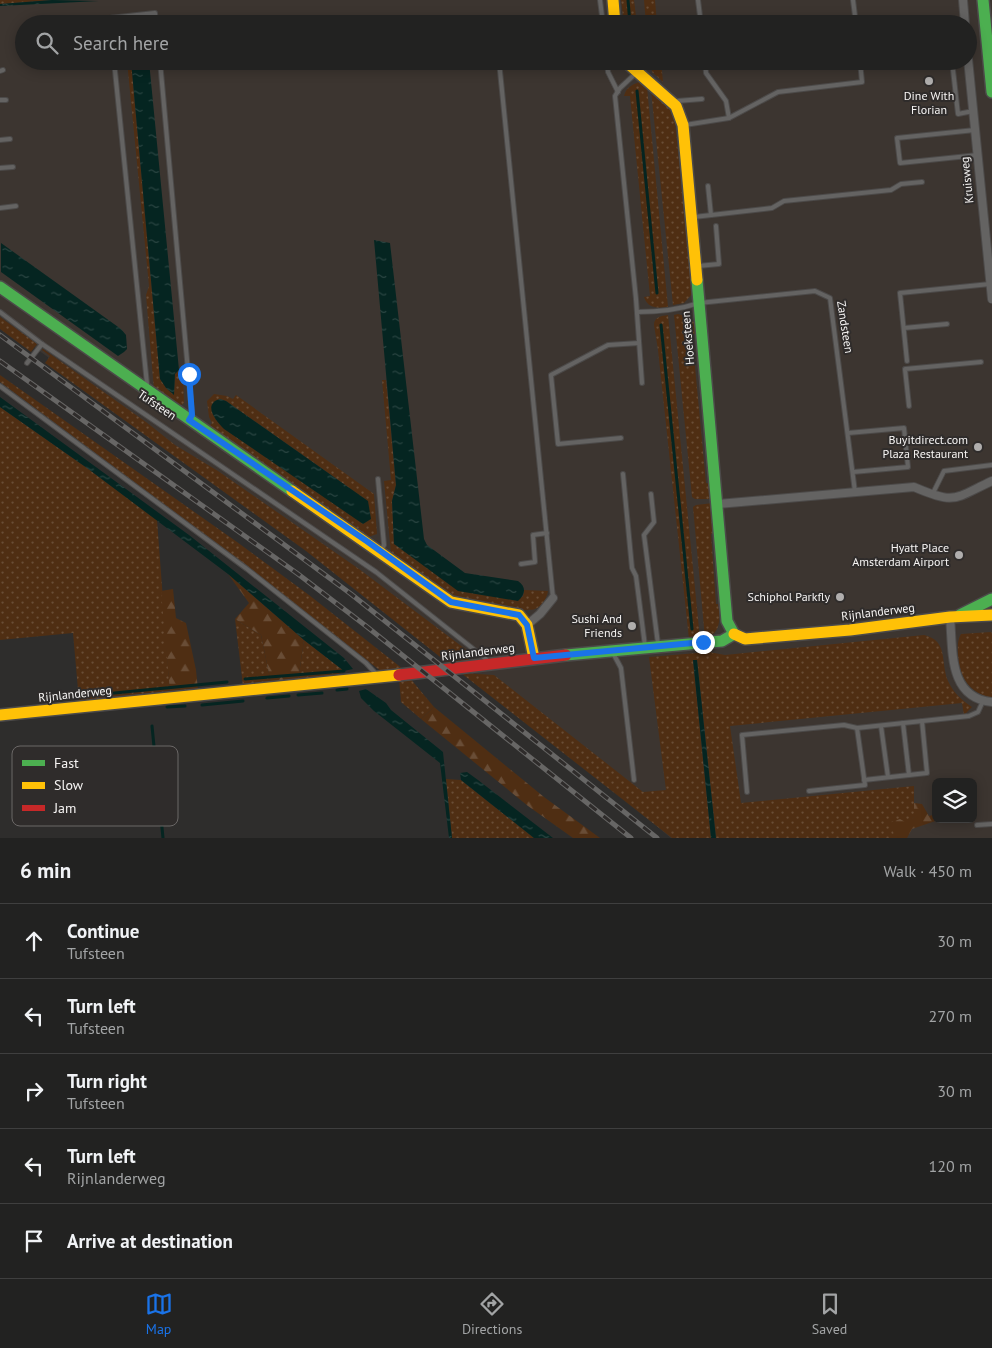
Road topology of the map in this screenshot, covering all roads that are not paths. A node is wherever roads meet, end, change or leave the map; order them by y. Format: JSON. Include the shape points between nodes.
{"nodes":[{"id":1,"x":600,"y":0,"type":"edge"},
{"id":2,"x":613,"y":0,"type":"edge"},
{"id":3,"x":698,"y":0,"type":"edge"},
{"id":4,"x":853,"y":0,"type":"edge"},
{"id":5,"x":963,"y":0,"type":"edge"},
{"id":6,"x":983,"y":0,"type":"edge"},
{"id":7,"x":602,"y":15,"type":"edge"},
{"id":8,"x":614,"y":15,"type":"edge"},
{"id":9,"x":700,"y":15,"type":"edge"},
{"id":10,"x":855,"y":15,"type":"edge"},
{"id":11,"x":964,"y":15,"type":"edge"},
{"id":12,"x":115,"y":70,"type":"edge"},
{"id":13,"x":161,"y":70,"type":"edge"},
{"id":14,"x":500,"y":70,"type":"edge"},
{"id":15,"x":608,"y":70,"type":"edge"},
{"id":16,"x":706,"y":70,"type":"edge"},
{"id":17,"x":861,"y":70,"type":"edge"},
{"id":18,"x":953,"y":70,"type":"edge"},
{"id":19,"x":969,"y":70,"type":"edge"},
{"id":20,"x":637,"y":72,"type":"joint"},
{"id":21,"x":618,"y":92,"type":"junction"},
{"id":22,"x":992,"y":92,"type":"edge"},
{"id":23,"x":702,"y":99,"type":"dead end"},
{"id":24,"x":0,"y":100,"type":"edge"},
{"id":25,"x":6,"y":100,"type":"dead end"},
{"id":26,"x":677,"y":101,"type":"dead end"},
{"id":27,"x":973,"y":111,"type":"junction"},
{"id":28,"x":729,"y":118,"type":"junction"},
{"id":29,"x":683,"y":125,"type":"junction"},
{"id":30,"x":975,"y":130,"type":"junction"},
{"id":31,"x":10,"y":139,"type":"dead end"},
{"id":32,"x":0,"y":140,"type":"edge"},
{"id":33,"x":978,"y":155,"type":"junction"},
{"id":34,"x":12,"y":167,"type":"dead end"},
{"id":35,"x":0,"y":168,"type":"edge"},
{"id":36,"x":922,"y":182,"type":"dead end"},
{"id":37,"x":708,"y":186,"type":"dead end"},
{"id":38,"x":16,"y":206,"type":"dead end"},
{"id":39,"x":0,"y":208,"type":"edge"},
{"id":40,"x":711,"y":215,"type":"junction"},
{"id":41,"x":691,"y":217,"type":"junction"},
{"id":42,"x":716,"y":226,"type":"dead end"},
{"id":43,"x":695,"y":266,"type":"junction"},
{"id":44,"x":990,"y":284,"type":"junction"},
{"id":45,"x":0,"y":287,"type":"edge"},
{"id":46,"x":992,"y":300,"type":"edge"},
{"id":47,"x":699,"y":303,"type":"junction"},
{"id":48,"x":0,"y":312,"type":"edge"},
{"id":49,"x":637,"y":312,"type":"junction"},
{"id":50,"x":947,"y":324,"type":"dead end"},
{"id":51,"x":904,"y":328,"type":"junction"},
{"id":52,"x":639,"y":343,"type":"junction"},
{"id":53,"x":42,"y":344,"type":"junction"},
{"id":54,"x":907,"y":361,"type":"dead end"},
{"id":55,"x":981,"y":362,"type":"dead end"},
{"id":56,"x":27,"y":363,"type":"dead end"},
{"id":57,"x":642,"y":383,"type":"dead end"},
{"id":58,"x":0,"y":386,"type":"edge"},
{"id":59,"x":144,"y":388,"type":"junction"},
{"id":60,"x":909,"y":406,"type":"dead end"},
{"id":61,"x":189,"y":420,"type":"junction"},
{"id":62,"x":848,"y":433,"type":"junction"},
{"id":63,"x":621,"y":438,"type":"dead end"},
{"id":64,"x":992,"y":465,"type":"edge"},
{"id":65,"x":853,"y":472,"type":"junction"},
{"id":66,"x":623,"y":474,"type":"dead end"},
{"id":67,"x":378,"y":479,"type":"dead end"},
{"id":68,"x":992,"y":481,"type":"edge"},
{"id":69,"x":855,"y":492,"type":"junction"},
{"id":70,"x":651,"y":494,"type":"dead end"},
{"id":71,"x":932,"y":494,"type":"junction"},
{"id":72,"x":718,"y":504,"type":"junction"},
{"id":73,"x":546,"y":533,"type":"junction"},
{"id":74,"x":380,"y":551,"type":"junction"},
{"id":75,"x":521,"y":564,"type":"dead end"},
{"id":76,"x":553,"y":598,"type":"joint"},
{"id":77,"x":992,"y":599,"type":"edge"},
{"id":78,"x":992,"y":615,"type":"edge"},
{"id":79,"x":953,"y":617,"type":"junction"},
{"id":80,"x":527,"y":625,"type":"junction"},
{"id":81,"x":734,"y":634,"type":"junction"},
{"id":82,"x":658,"y":646,"type":"junction"},
{"id":83,"x":645,"y":648,"type":"junction"},
{"id":84,"x":613,"y":651,"type":"junction"},
{"id":85,"x":534,"y":658,"type":"junction"},
{"id":86,"x":484,"y":665,"type":"junction"},
{"id":87,"x":378,"y":677,"type":"junction"},
{"id":88,"x":983,"y":701,"type":"junction"},
{"id":89,"x":992,"y":702,"type":"edge"},
{"id":90,"x":0,"y":715,"type":"edge"},
{"id":91,"x":922,"y":721,"type":"junction"},
{"id":92,"x":903,"y":723,"type":"junction"},
{"id":93,"x":880,"y":726,"type":"junction"},
{"id":94,"x":857,"y":728,"type":"junction"},
{"id":95,"x":909,"y":775,"type":"junction"},
{"id":96,"x":888,"y":777,"type":"junction"},
{"id":97,"x":634,"y":780,"type":"dead end"},
{"id":98,"x":864,"y":780,"type":"junction"},
{"id":99,"x":809,"y":791,"type":"dead end"},
{"id":100,"x":747,"y":792,"type":"dead end"},
{"id":101,"x":992,"y":824,"type":"edge"},
{"id":102,"x":977,"y":825,"type":"dead end"}],
"edges":[{"from":1,"to":7,"type":"lane"},
{"from":2,"to":8,"type":"main road"},
{"from":3,"to":9,"type":"lane"},
{"from":4,"to":10,"type":"lane"},
{"from":5,"to":11,"type":"street"},
{"from":6,"to":22,"type":"main road"},
{"from":12,"to":59,"type":"lane","name":"Tufsteen","via":[[147,384]]},
{"from":13,"to":61,"type":"lane","name":"Tufsteen","via":[[192,415]]},
{"from":14,"to":73,"type":"lane"},
{"from":15,"to":21,"type":"lane"},
{"from":16,"to":28,"type":"lane","via":[[726,101]]},
{"from":17,"to":28,"type":"lane","via":[[862,82],[778,92]]},
{"from":18,"to":27,"type":"lane","via":[[958,114]]},
{"from":19,"to":27,"type":"street","name":"Kruisweg"},
{"from":20,"to":21,"type":"lane"},
{"from":20,"to":29,"type":"main road","name":"Hoeksteen","via":[[676,106]]},
{"from":21,"to":49,"type":"lane","via":[[615,96]]},
{"from":23,"to":26,"type":"lane"},
{"from":24,"to":25,"type":"lane"},
{"from":27,"to":30,"type":"street","name":"Kruisweg"},
{"from":28,"to":29,"type":"lane"},
{"from":29,"to":41,"type":"main road","name":"Hoeksteen"},
{"from":30,"to":33,"type":"street","name":"Kruisweg"},
{"from":30,"to":33,"type":"lane","via":[[897,138],[900,163]]},
{"from":31,"to":32,"type":"lane"},
{"from":33,"to":44,"type":"street","name":"Kruisweg"},
{"from":34,"to":35,"type":"lane"},
{"from":36,"to":40,"type":"lane","via":[[901,184],[891,190],[784,201],[772,208]]},
{"from":37,"to":40,"type":"lane"},
{"from":38,"to":39,"type":"lane"},
{"from":40,"to":41,"type":"lane"},
{"from":41,"to":43,"type":"main road","name":"Hoeksteen"},
{"from":42,"to":43,"type":"lane","via":[[719,264]]},
{"from":43,"to":47,"type":"main road","name":"Hoeksteen"},
{"from":44,"to":46,"type":"street","name":"Kruisweg"},
{"from":44,"to":51,"type":"lane","via":[[900,292]]},
{"from":45,"to":59,"type":"main road","name":"Tufsteen"},
{"from":47,"to":49,"type":"lane","via":[[682,309]]},
{"from":47,"to":62,"type":"lane","name":"Zandsteen","via":[[815,291],[830,298]]},
{"from":47,"to":72,"type":"main road","name":"Hoeksteen"},
{"from":48,"to":53,"type":"lane","name":"Tufsteen"},
{"from":49,"to":52,"type":"lane"},
{"from":50,"to":51,"type":"lane"},
{"from":51,"to":54,"type":"lane"},
{"from":52,"to":57,"type":"lane"},
{"from":52,"to":63,"type":"lane","via":[[608,345],[550,375],[558,444]]},
{"from":53,"to":56,"type":"lane"},
{"from":53,"to":86,"type":"lane","name":"Tufsteen","via":[[376,572],[486,659]]},
{"from":55,"to":60,"type":"lane","via":[[906,369]]},
{"from":58,"to":87,"type":"lane","via":[[247,569],[366,663]]},
{"from":59,"to":61,"type":"main road","name":"Tufsteen"},
{"from":61,"to":74,"type":"main road","name":"Tufsteen"},
{"from":62,"to":65,"type":"lane","name":"Zandsteen"},
{"from":62,"to":65,"type":"lane","via":[[904,428],[908,467]]},
{"from":64,"to":71,"type":"lane","via":[[944,471]]},
{"from":65,"to":69,"type":"lane","name":"Zandsteen"},
{"from":66,"to":83,"type":"lane","via":[[632,568],[636,576]]},
{"from":67,"to":74,"type":"lane","via":[[384,545]]},
{"from":68,"to":71,"type":"street","via":[[956,498]]},
{"from":69,"to":71,"type":"street","via":[[914,487]]},
{"from":69,"to":72,"type":"street"},
{"from":70,"to":82,"type":"lane","via":[[654,522],[644,534]]},
{"from":72,"to":81,"type":"main road","name":"Hoeksteen","via":[[727,621]]},
{"from":73,"to":75,"type":"lane","via":[[533,535],[536,562]]},
{"from":73,"to":76,"type":"lane"},
{"from":74,"to":80,"type":"main road","name":"Tufsteen","via":[[451,602],[519,615]]},
{"from":76,"to":80,"type":"street"},
{"from":77,"to":79,"type":"main road","name":"Rijnlanderweg"},
{"from":78,"to":79,"type":"main road","name":"Rijnlanderweg"},
{"from":79,"to":81,"type":"main road","name":"Rijnlanderweg","via":[[745,639]]},
{"from":79,"to":88,"type":"street","via":[[957,678],[972,696]]},
{"from":80,"to":85,"type":"main road"},
{"from":81,"to":82,"type":"main road","name":"Rijnlanderweg","via":[[722,641]]},
{"from":82,"to":83,"type":"main road","name":"Rijnlanderweg"},
{"from":83,"to":84,"type":"main road","name":"Rijnlanderweg"},
{"from":84,"to":85,"type":"main road","name":"Rijnlanderweg"},
{"from":84,"to":97,"type":"lane","via":[[621,668]]},
{"from":85,"to":86,"type":"main road","name":"Rijnlanderweg"},
{"from":86,"to":87,"type":"main road","name":"Rijnlanderweg"},
{"from":87,"to":90,"type":"main road","name":"Rijnlanderweg"},
{"from":88,"to":89,"type":"street"},
{"from":88,"to":91,"type":"lane","via":[[978,712],[969,716]]},
{"from":91,"to":92,"type":"lane"},
{"from":91,"to":95,"type":"lane","via":[[927,773]]},
{"from":92,"to":93,"type":"lane"},
{"from":92,"to":95,"type":"lane"},
{"from":93,"to":94,"type":"lane"},
{"from":93,"to":96,"type":"lane"},
{"from":94,"to":98,"type":"lane"},
{"from":94,"to":100,"type":"lane","via":[[844,725],[742,735]]},
{"from":95,"to":96,"type":"lane"},
{"from":96,"to":98,"type":"lane"},
{"from":98,"to":99,"type":"lane","via":[[865,785]]},
{"from":101,"to":102,"type":"lane"}]}
